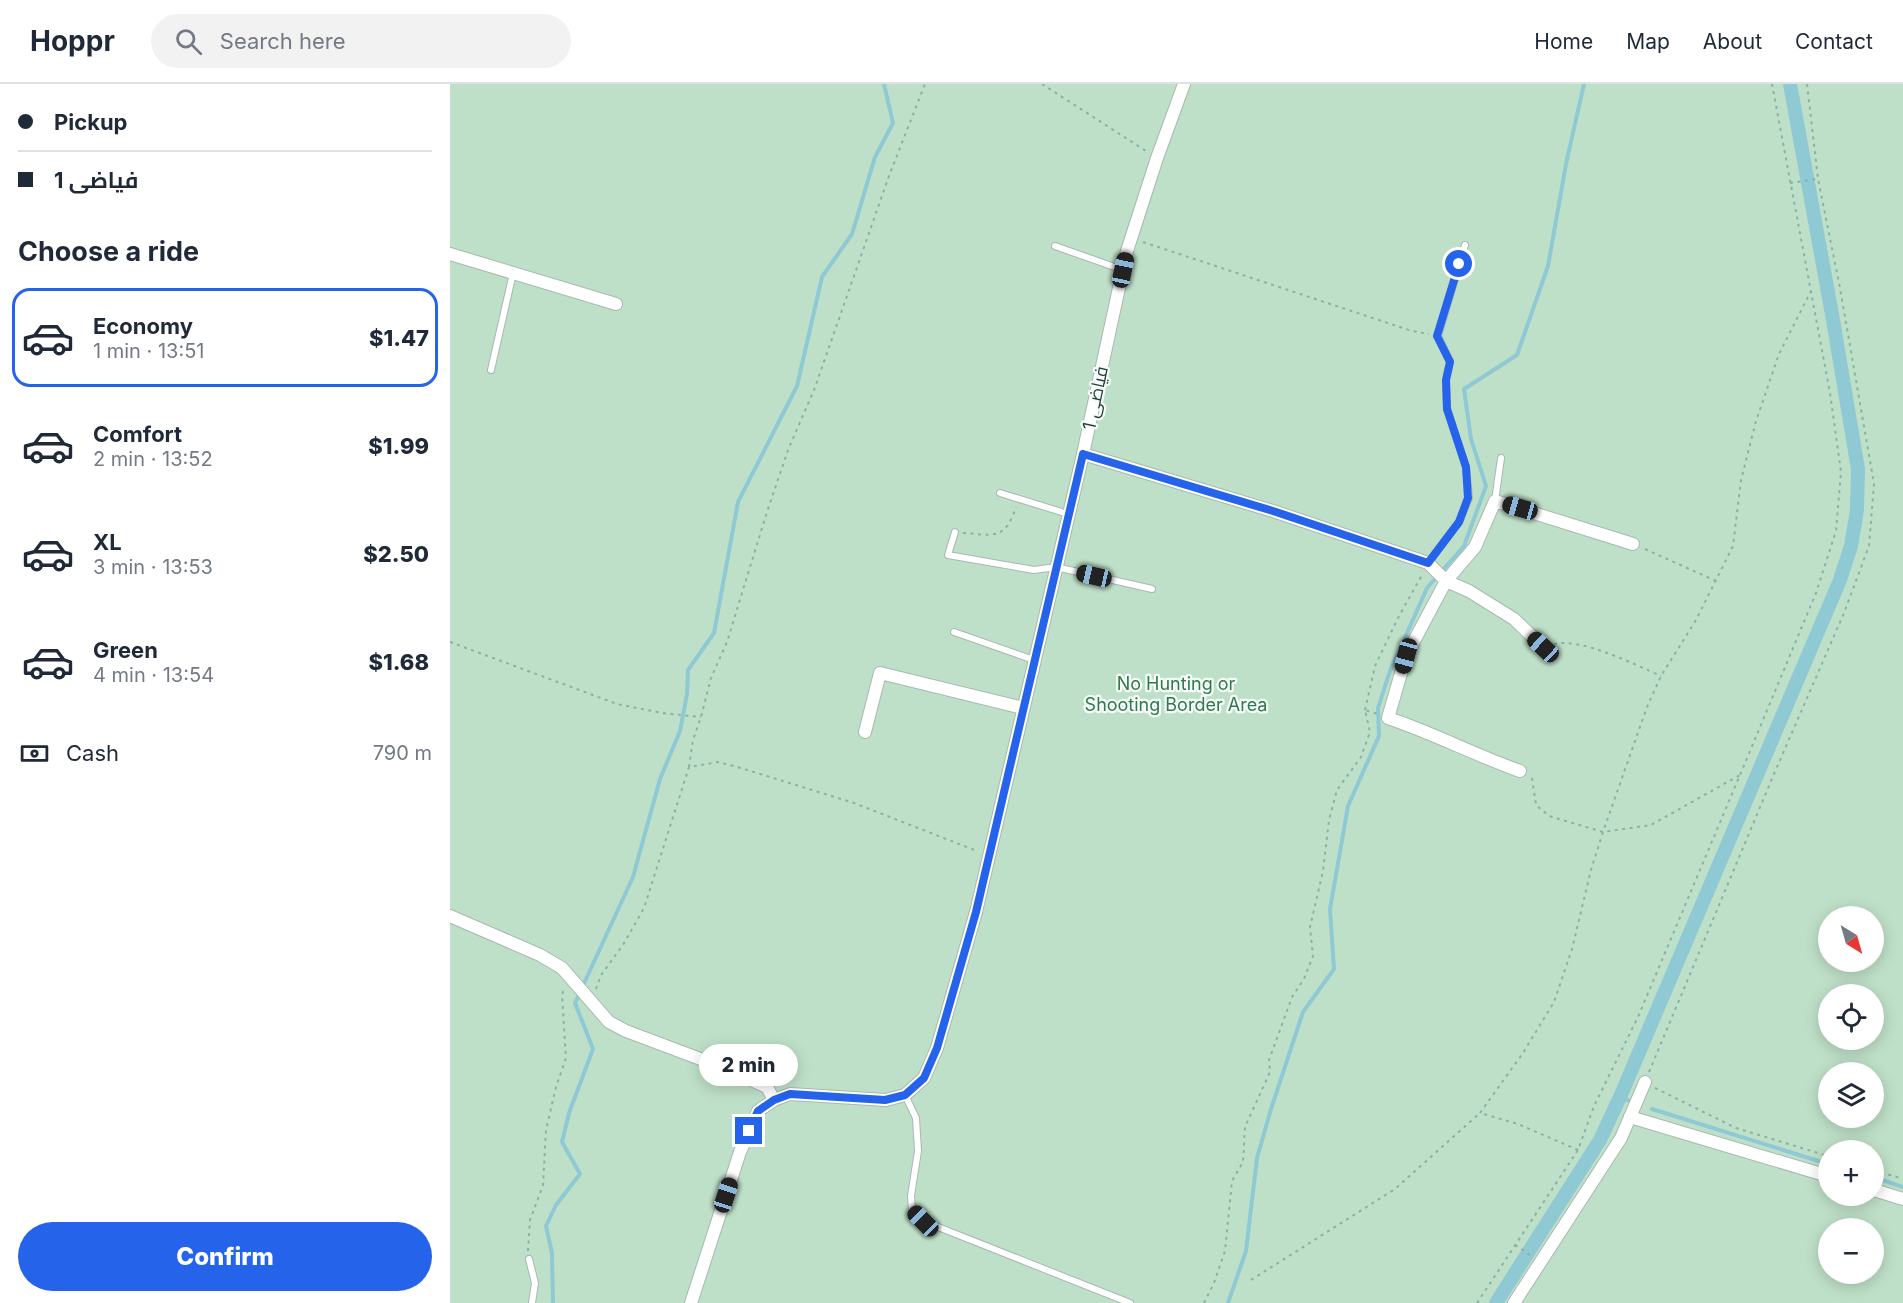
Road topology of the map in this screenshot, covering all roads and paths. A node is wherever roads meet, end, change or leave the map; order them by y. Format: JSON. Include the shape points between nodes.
{"nodes":[{"id":1,"x":925,"y":84,"type":"edge"},
{"id":2,"x":1042,"y":84,"type":"edge"},
{"id":3,"x":1184,"y":84,"type":"edge"},
{"id":4,"x":1772,"y":84,"type":"edge"},
{"id":5,"x":1807,"y":84,"type":"edge"},
{"id":6,"x":1157,"y":158,"type":"junction"},
{"id":7,"x":1818,"y":179,"type":"junction"},
{"id":8,"x":1790,"y":183,"type":"junction"},
{"id":9,"x":1131,"y":238,"type":"junction"},
{"id":10,"x":1465,"y":245,"type":"dead end"},
{"id":11,"x":1055,"y":246,"type":"dead end"},
{"id":12,"x":450,"y":254,"type":"edge"},
{"id":13,"x":1123,"y":270,"type":"junction"},
{"id":14,"x":513,"y":273,"type":"junction"},
{"id":15,"x":1811,"y":291,"type":"junction"},
{"id":16,"x":616,"y":304,"type":"dead end"},
{"id":17,"x":1437,"y":336,"type":"junction"},
{"id":18,"x":491,"y":370,"type":"dead end"},
{"id":19,"x":1083,"y":454,"type":"junction"},
{"id":20,"x":1501,"y":458,"type":"dead end"},
{"id":21,"x":1000,"y":493,"type":"dead end"},
{"id":22,"x":1019,"y":499,"type":"junction"},
{"id":23,"x":1495,"y":501,"type":"junction"},
{"id":24,"x":1068,"y":514,"type":"junction"},
{"id":25,"x":955,"y":532,"type":"joint"},
{"id":26,"x":1633,"y":544,"type":"joint"},
{"id":27,"x":1431,"y":566,"type":"junction"},
{"id":28,"x":1056,"y":567,"type":"junction"},
{"id":29,"x":1445,"y":580,"type":"junction"},
{"id":30,"x":1716,"y":582,"type":"junction"},
{"id":31,"x":1152,"y":589,"type":"dead end"},
{"id":32,"x":954,"y":632,"type":"dead end"},
{"id":33,"x":450,"y":642,"type":"edge"},
{"id":34,"x":1543,"y":647,"type":"joint"},
{"id":35,"x":1034,"y":660,"type":"junction"},
{"id":36,"x":1661,"y":676,"type":"junction"},
{"id":37,"x":1023,"y":708,"type":"junction"},
{"id":38,"x":1365,"y":710,"type":"junction"},
{"id":39,"x":1371,"y":712,"type":"dead end"},
{"id":40,"x":701,"y":717,"type":"junction"},
{"id":41,"x":865,"y":732,"type":"dead end"},
{"id":42,"x":689,"y":767,"type":"junction"},
{"id":43,"x":1520,"y":771,"type":"joint"},
{"id":44,"x":1740,"y":775,"type":"junction"},
{"id":45,"x":1603,"y":832,"type":"junction"},
{"id":46,"x":989,"y":856,"type":"junction"},
{"id":47,"x":450,"y":916,"type":"edge"},
{"id":48,"x":571,"y":978,"type":"junction"},
{"id":49,"x":589,"y":997,"type":"junction"},
{"id":50,"x":1645,"y":1082,"type":"junction"},
{"id":51,"x":905,"y":1095,"type":"junction"},
{"id":52,"x":774,"y":1100,"type":"junction"},
{"id":53,"x":1480,"y":1113,"type":"junction"},
{"id":54,"x":1629,"y":1117,"type":"junction"},
{"id":55,"x":1578,"y":1150,"type":"junction"},
{"id":56,"x":1818,"y":1153,"type":"edge"},
{"id":57,"x":1818,"y":1173,"type":"edge"},
{"id":58,"x":1884,"y":1173,"type":"edge"},
{"id":59,"x":1903,"y":1179,"type":"edge"},
{"id":60,"x":1884,"y":1193,"type":"edge"},
{"id":61,"x":1903,"y":1199,"type":"edge"},
{"id":62,"x":1515,"y":1245,"type":"junction"},
{"id":63,"x":529,"y":1259,"type":"joint"},
{"id":64,"x":1537,"y":1260,"type":"dead end"},
{"id":65,"x":1251,"y":1280,"type":"dead end"},
{"id":66,"x":532,"y":1303,"type":"edge"},
{"id":67,"x":692,"y":1303,"type":"edge"},
{"id":68,"x":1130,"y":1303,"type":"edge"},
{"id":69,"x":1204,"y":1303,"type":"edge"},
{"id":70,"x":1477,"y":1303,"type":"edge"},
{"id":71,"x":1514,"y":1303,"type":"edge"}],
"edges":[{"from":1,"to":40,"type":"path","via":[[762,526]]},
{"from":2,"to":6,"type":"path"},
{"from":3,"to":6,"type":"street","name":"فیاضی 1"},
{"from":4,"to":8,"type":"path"},
{"from":5,"to":7,"type":"path"},
{"from":6,"to":9,"type":"street","name":"فیاضی 1"},
{"from":7,"to":8,"type":"path"},
{"from":7,"to":50,"type":"path","via":[[1874,484],[1869,546]]},
{"from":8,"to":15,"type":"path"},
{"from":9,"to":13,"type":"street","name":"فیاضی 1"},
{"from":9,"to":17,"type":"path"},
{"from":10,"to":17,"type":"lane"},
{"from":11,"to":13,"type":"lane"},
{"from":12,"to":14,"type":"street"},
{"from":13,"to":19,"type":"street","name":"فیاضی 1"},
{"from":14,"to":16,"type":"street"},
{"from":14,"to":18,"type":"lane"},
{"from":15,"to":30,"type":"path","via":[[1779,354],[1756,421],[1741,480],[1733,546]]},
{"from":15,"to":44,"type":"path","via":[[1841,472],[1836,531],[1816,593]]},
{"from":17,"to":27,"type":"lane","via":[[1450,362],[1447,409],[1466,467],[1468,498],[1459,522]]},
{"from":19,"to":24,"type":"street","name":"فیاضی 1"},
{"from":19,"to":27,"type":"street","via":[[1273,511]]},
{"from":20,"to":23,"type":"lane"},
{"from":21,"to":22,"type":"lane"},
{"from":22,"to":24,"type":"lane"},
{"from":22,"to":25,"type":"path","via":[[1010,525],[994,535]]},
{"from":23,"to":26,"type":"street"},
{"from":23,"to":29,"type":"street","via":[[1475,547]]},
{"from":24,"to":28,"type":"street","name":"فیاضی 1"},
{"from":25,"to":28,"type":"lane","via":[[948,555],[1034,570]]},
{"from":26,"to":30,"type":"path"},
{"from":27,"to":29,"type":"street"},
{"from":27,"to":38,"type":"path","via":[[1399,616],[1375,666]]},
{"from":28,"to":31,"type":"lane"},
{"from":28,"to":35,"type":"street","name":"فیاضی 1"},
{"from":29,"to":34,"type":"street","via":[[1514,619]]},
{"from":29,"to":43,"type":"street","via":[[1406,656],[1388,718]]},
{"from":30,"to":36,"type":"path"},
{"from":32,"to":35,"type":"lane"},
{"from":33,"to":40,"type":"path","via":[[617,704]]},
{"from":34,"to":36,"type":"path","via":[[1564,642],[1585,647]]},
{"from":35,"to":37,"type":"street","name":"فیاضی 1"},
{"from":36,"to":45,"type":"path"},
{"from":37,"to":41,"type":"street","via":[[880,673]]},
{"from":37,"to":46,"type":"street","name":"فیاضی 1"},
{"from":38,"to":39,"type":"path"},
{"from":38,"to":69,"type":"path","via":[[1370,732],[1361,757],[1337,790],[1329,820],[1323,871],[1310,927],[1313,956],[1292,997],[1269,1060],[1270,1072],[1245,1127],[1243,1162],[1232,1181],[1225,1251]]},
{"from":40,"to":42,"type":"path"},
{"from":42,"to":46,"type":"path","via":[[718,762],[741,768],[854,803]]},
{"from":42,"to":49,"type":"path","via":[[644,908]]},
{"from":43,"to":45,"type":"path","via":[[1531,773],[1536,805],[1549,816]]},
{"from":44,"to":45,"type":"path","via":[[1652,825]]},
{"from":44,"to":55,"type":"path"},
{"from":45,"to":53,"type":"path","via":[[1554,1002]]},
{"from":46,"to":51,"type":"street","name":"فیاضی 1","via":[[937,1048],[924,1078]]},
{"from":47,"to":48,"type":"street","via":[[540,955]]},
{"from":48,"to":49,"type":"street"},
{"from":48,"to":63,"type":"path","via":[[562,994],[566,1058],[546,1130],[543,1185],[530,1220]]},
{"from":49,"to":52,"type":"street","via":[[609,1022],[767,1087]]},
{"from":50,"to":54,"type":"street"},
{"from":50,"to":56,"type":"path","via":[[1736,1128]]},
{"from":51,"to":52,"type":"street","via":[[885,1100],[790,1094]]},
{"from":51,"to":68,"type":"lane","via":[[916,1118],[918,1151],[912,1211],[923,1221]]},
{"from":52,"to":67,"type":"street","via":[[758,1111],[740,1152]]},
{"from":53,"to":55,"type":"path","via":[[1518,1124]]},
{"from":53,"to":65,"type":"path","via":[[1395,1189]]},
{"from":54,"to":57,"type":"street"},
{"from":54,"to":71,"type":"street","via":[[1621,1138]]},
{"from":55,"to":62,"type":"path"},
{"from":58,"to":59,"type":"path"},
{"from":60,"to":61,"type":"street"},
{"from":62,"to":64,"type":"path"},
{"from":62,"to":70,"type":"path"},
{"from":63,"to":66,"type":"lane","via":[[535,1283]]}]}
